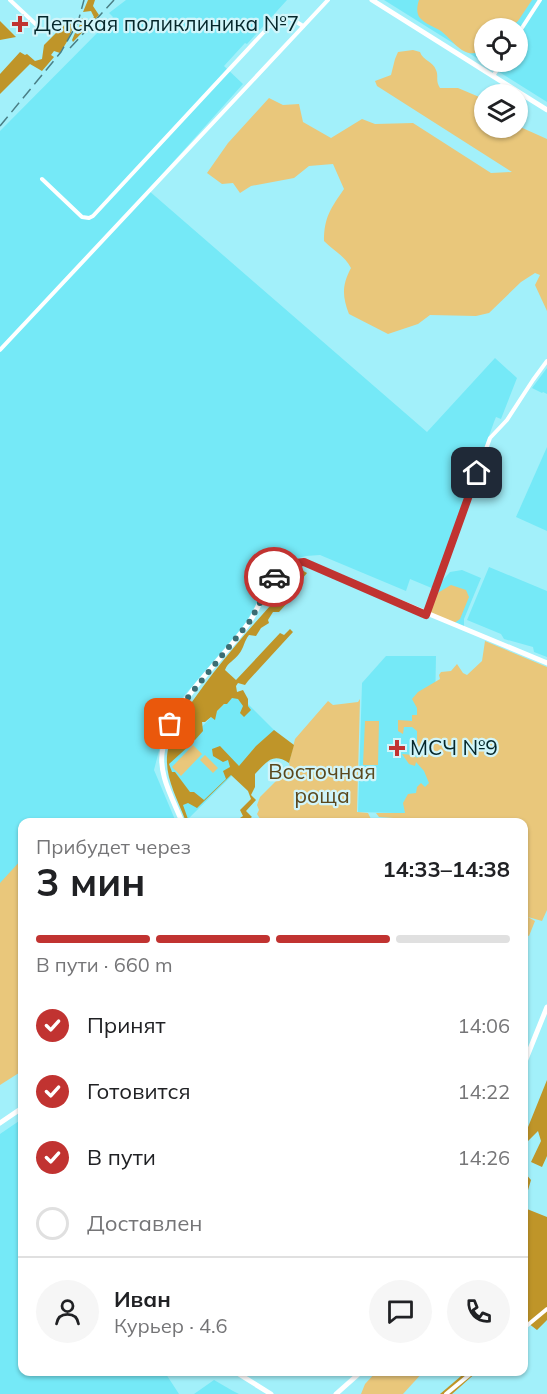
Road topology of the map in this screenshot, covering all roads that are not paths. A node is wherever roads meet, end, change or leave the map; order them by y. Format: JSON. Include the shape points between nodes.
{"nodes":[{"id":1,"x":10,"y":0,"type":"edge"},
{"id":2,"x":328,"y":0,"type":"edge"},
{"id":3,"x":372,"y":0,"type":"edge"},
{"id":4,"x":540,"y":0,"type":"edge"},
{"id":5,"x":528,"y":19,"type":"edge"},
{"id":6,"x":303,"y":26,"type":"junction"},
{"id":7,"x":42,"y":30,"type":"dead end"},
{"id":8,"x":496,"y":72,"type":"edge"},
{"id":9,"x":493,"y":77,"type":"junction"},
{"id":10,"x":547,"y":110,"type":"edge"},
{"id":11,"x":42,"y":179,"type":"dead end"},
{"id":12,"x":0,"y":350,"type":"edge"},
{"id":13,"x":547,"y":362,"type":"edge"},
{"id":14,"x":426,"y":615,"type":"junction"},
{"id":15,"x":547,"y":663,"type":"edge"},
{"id":16,"x":181,"y":818,"type":"edge"},
{"id":17,"x":547,"y":1007,"type":"edge"},
{"id":18,"x":528,"y":1054,"type":"edge"},
{"id":19,"x":18,"y":1111,"type":"edge"},
{"id":20,"x":0,"y":1123,"type":"edge"},
{"id":21,"x":547,"y":1309,"type":"edge"},
{"id":22,"x":528,"y":1325,"type":"edge"},
{"id":23,"x":242,"y":1376,"type":"edge"},
{"id":24,"x":356,"y":1376,"type":"edge"},
{"id":25,"x":468,"y":1376,"type":"edge"},
{"id":26,"x":271,"y":1394,"type":"edge"},
{"id":27,"x":336,"y":1394,"type":"edge"},
{"id":28,"x":446,"y":1394,"type":"edge"}],
"edges":[{"from":1,"to":7,"type":"street"},
{"from":2,"to":6,"type":"street"},
{"from":3,"to":9,"type":"main road"},
{"from":4,"to":5,"type":"street"},
{"from":6,"to":11,"type":"street","via":[[287,16],[276,19],[93,216],[82,217]]},
{"from":6,"to":12,"type":"street"},
{"from":8,"to":9,"type":"street"},
{"from":9,"to":10,"type":"main road"},
{"from":13,"to":14,"type":"street","via":[[490,438]]},
{"from":14,"to":15,"type":"main road"},
{"from":14,"to":16,"type":"main road","via":[[304,562],[285,564],[246,626],[181,706],[168,729],[162,766]]},
{"from":17,"to":18,"type":"main road"},
{"from":19,"to":20,"type":"main road"},
{"from":21,"to":22,"type":"street"},
{"from":23,"to":26,"type":"main road"},
{"from":24,"to":27,"type":"main road"},
{"from":25,"to":28,"type":"street"}]}
